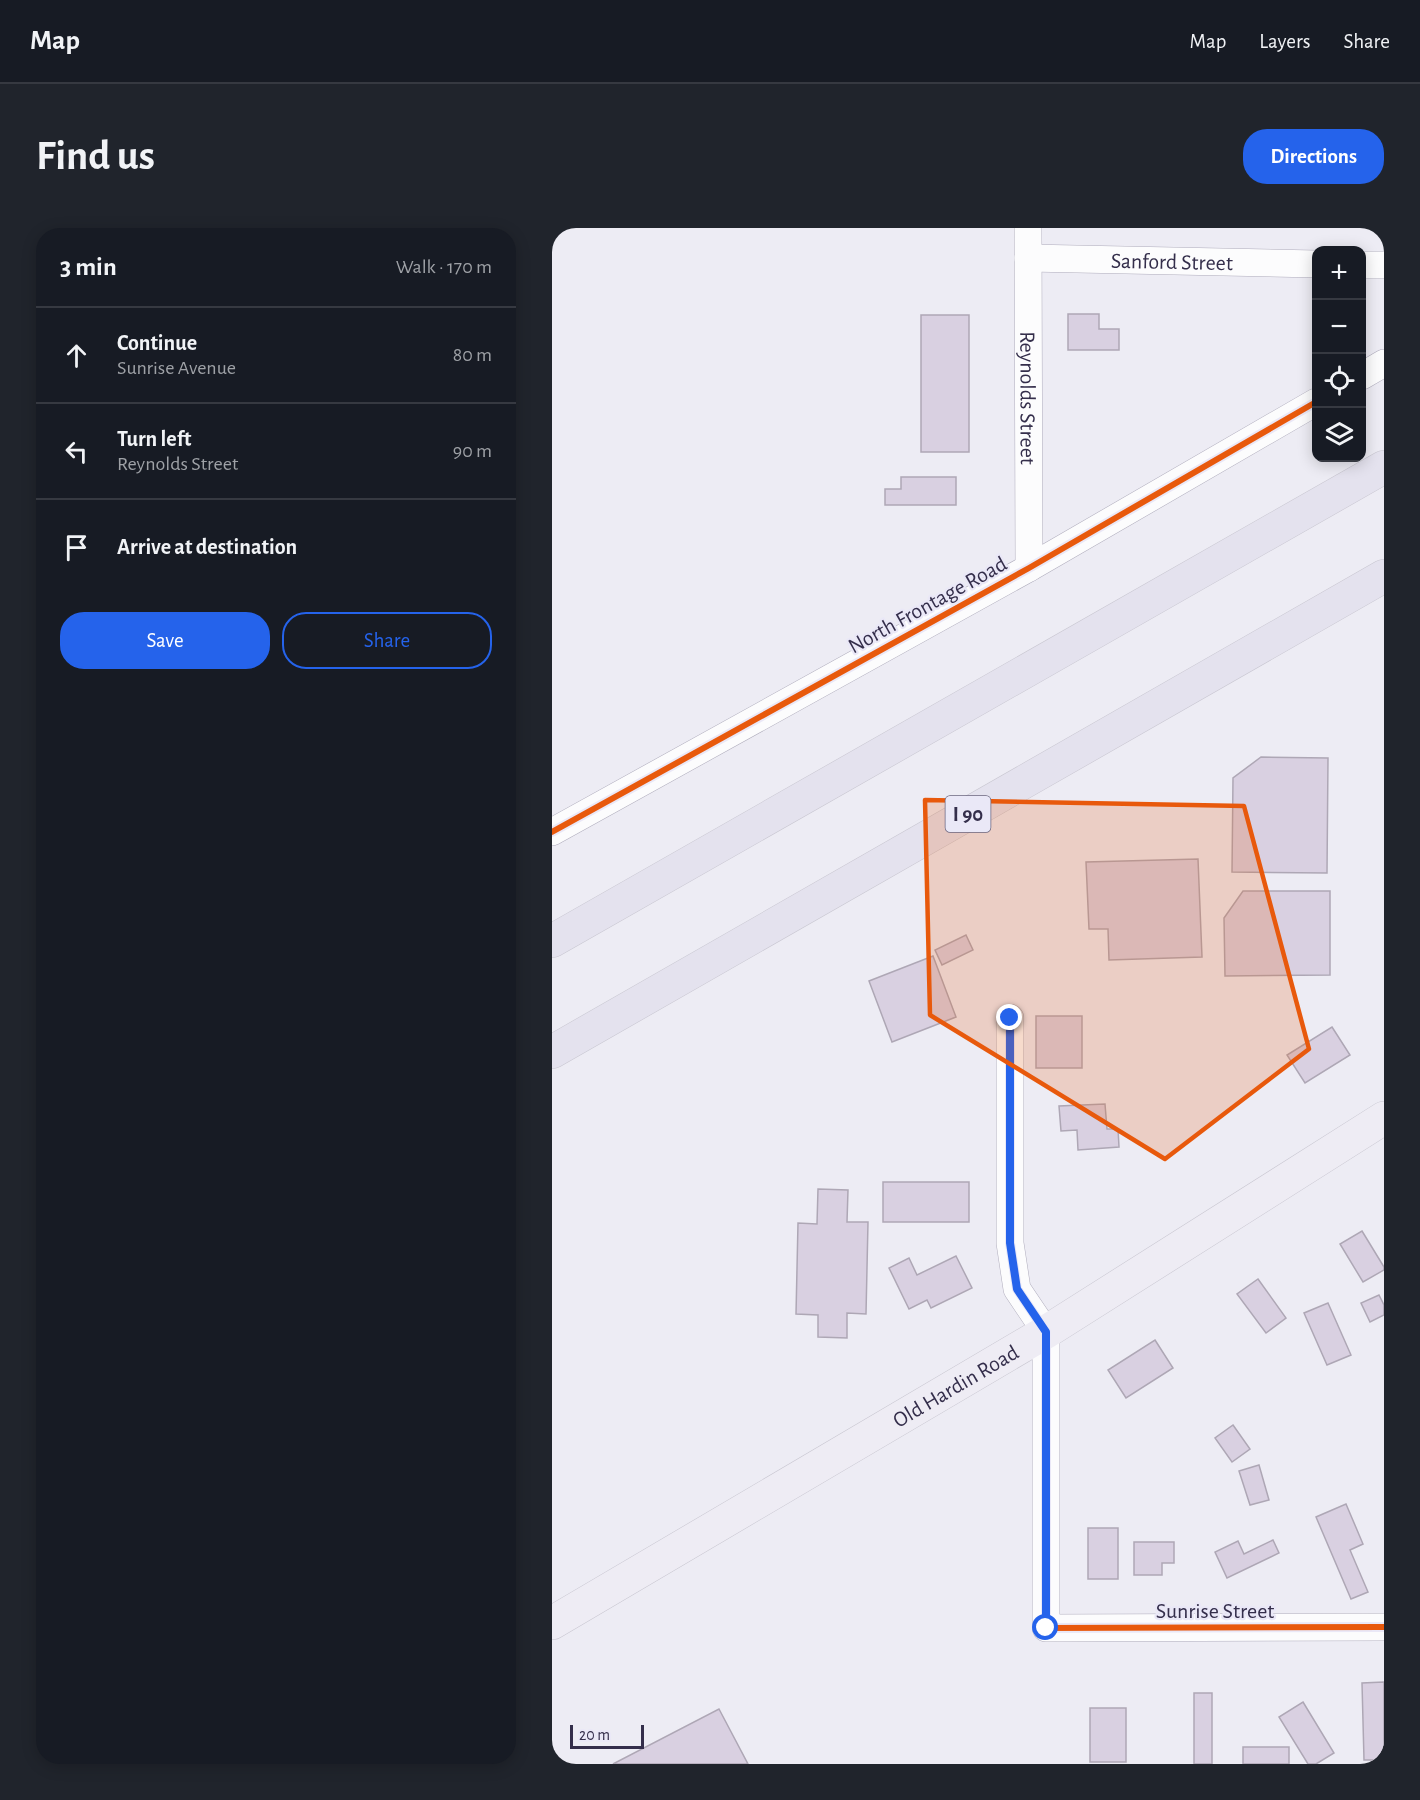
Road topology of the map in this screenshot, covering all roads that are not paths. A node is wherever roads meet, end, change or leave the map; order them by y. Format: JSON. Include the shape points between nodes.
{"nodes":[{"id":1,"x":1028,"y":228,"type":"edge"},
{"id":2,"x":1028,"y":258,"type":"junction"},
{"id":3,"x":1312,"y":264,"type":"edge"},
{"id":4,"x":1366,"y":265,"type":"edge"},
{"id":5,"x":1384,"y":265,"type":"edge"},
{"id":6,"x":1384,"y":363,"type":"edge"},
{"id":7,"x":1366,"y":374,"type":"edge"},
{"id":8,"x":1312,"y":405,"type":"edge"},
{"id":9,"x":1384,"y":467,"type":"edge"},
{"id":10,"x":1029,"y":568,"type":"junction"},
{"id":11,"x":1384,"y":576,"type":"edge"},
{"id":12,"x":552,"y":832,"type":"edge"},
{"id":13,"x":552,"y":940,"type":"edge"},
{"id":14,"x":1010,"y":1018,"type":"dead end"},
{"id":15,"x":552,"y":1052,"type":"edge"},
{"id":16,"x":1384,"y":1118,"type":"edge"},
{"id":17,"x":1046,"y":1332,"type":"junction"},
{"id":18,"x":552,"y":1623,"type":"edge"},
{"id":19,"x":1384,"y":1628,"type":"edge"}],
"edges":[{"from":1,"to":2,"type":"street","name":"Reynolds Street"},
{"from":2,"to":3,"type":"street","name":"Sanford Street"},
{"from":2,"to":10,"type":"street","name":"Reynolds Street"},
{"from":4,"to":5,"type":"street"},
{"from":6,"to":7,"type":"street"},
{"from":8,"to":10,"type":"street","name":"North Frontage Road"},
{"from":9,"to":13,"type":"highway"},
{"from":10,"to":12,"type":"street","name":"North Frontage Road"},
{"from":11,"to":15,"type":"highway","number":"I 90"},
{"from":14,"to":17,"type":"street","via":[[1010,1243],[1017,1289]]},
{"from":16,"to":17,"type":"main road","name":"Old Hardin Road"},
{"from":17,"to":18,"type":"main road","name":"Old Hardin Road"},
{"from":17,"to":19,"type":"street","name":"Sunrise Street","via":[[1046,1628]]}]}
